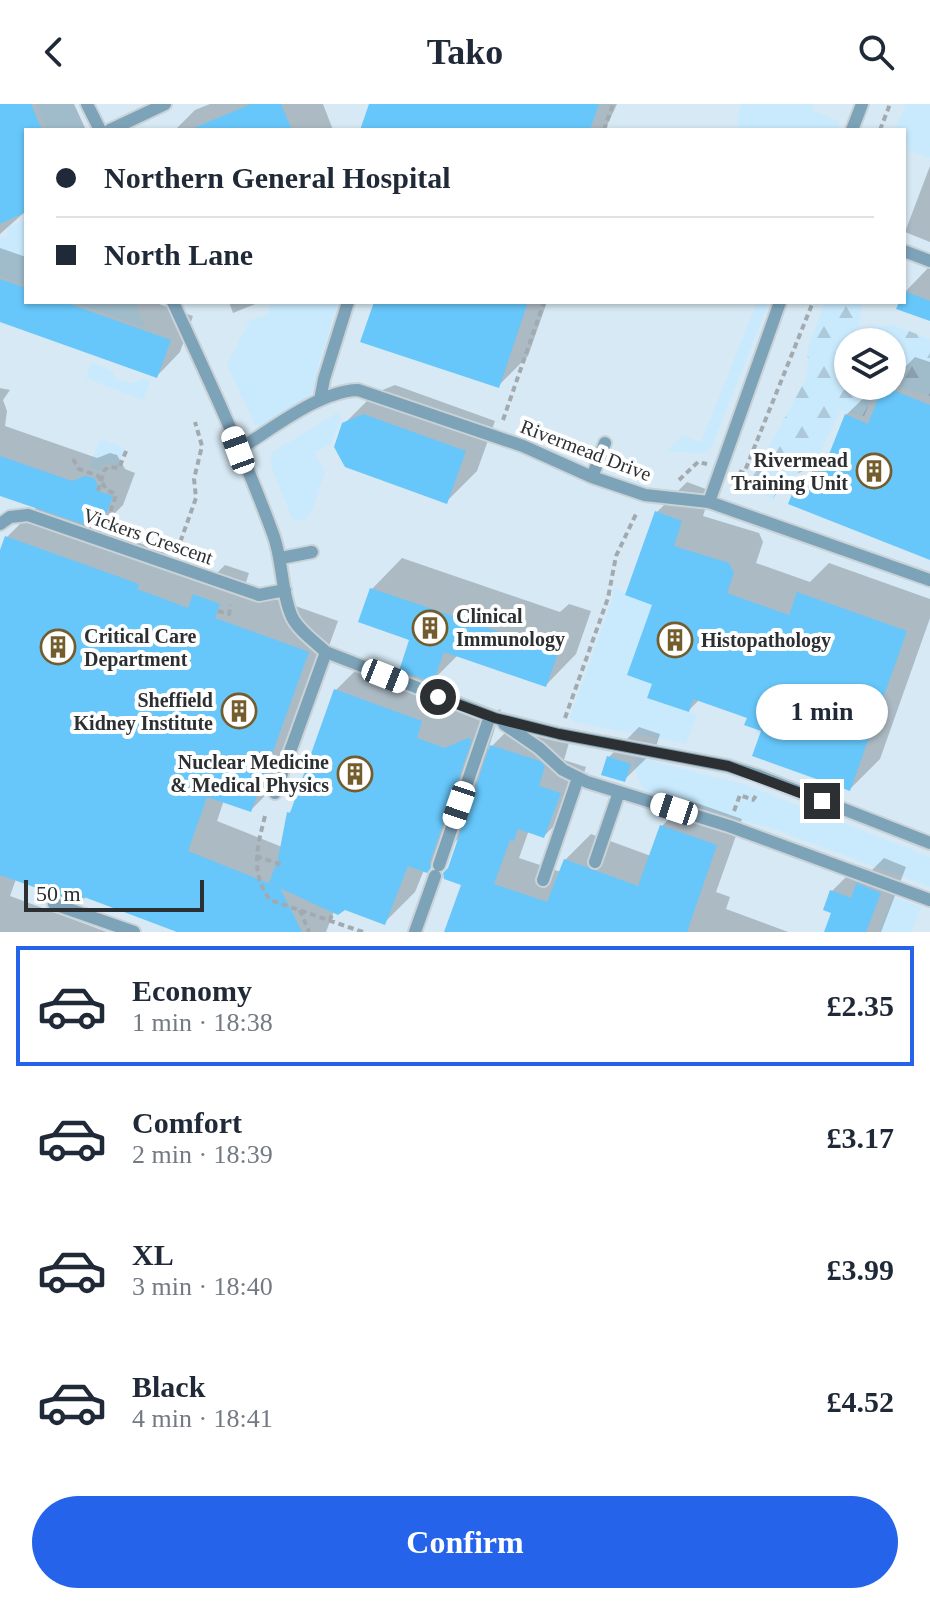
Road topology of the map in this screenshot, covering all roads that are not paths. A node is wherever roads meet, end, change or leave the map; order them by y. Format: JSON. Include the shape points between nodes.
{"nodes":[{"id":1,"x":87,"y":104,"type":"edge"},
{"id":2,"x":862,"y":104,"type":"edge"},
{"id":3,"x":161,"y":105,"type":"edge"},
{"id":4,"x":99,"y":128,"type":"edge"},
{"id":5,"x":114,"y":128,"type":"edge"},
{"id":6,"x":853,"y":128,"type":"edge"},
{"id":7,"x":906,"y":252,"type":"edge"},
{"id":8,"x":930,"y":261,"type":"edge"},
{"id":9,"x":174,"y":304,"type":"edge"},
{"id":10,"x":347,"y":304,"type":"edge"},
{"id":11,"x":779,"y":304,"type":"edge"},
{"id":12,"x":320,"y":400,"type":"junction"},
{"id":13,"x":605,"y":443,"type":"dead end"},
{"id":14,"x":238,"y":450,"type":"junction"},
{"id":15,"x":592,"y":477,"type":"junction"},
{"id":16,"x":709,"y":502,"type":"junction"},
{"id":17,"x":0,"y":524,"type":"edge"},
{"id":18,"x":312,"y":552,"type":"dead end"},
{"id":19,"x":281,"y":558,"type":"junction"},
{"id":20,"x":930,"y":580,"type":"edge"},
{"id":21,"x":285,"y":590,"type":"junction"},
{"id":22,"x":326,"y":652,"type":"junction"},
{"id":23,"x":492,"y":717,"type":"junction"},
{"id":24,"x":578,"y":778,"type":"junction"},
{"id":25,"x":619,"y":792,"type":"junction"},
{"id":26,"x":275,"y":793,"type":"dead end"},
{"id":27,"x":930,"y":843,"type":"edge"},
{"id":28,"x":595,"y":862,"type":"dead end"},
{"id":29,"x":543,"y":880,"type":"dead end"},
{"id":30,"x":930,"y":900,"type":"edge"},
{"id":31,"x":54,"y":904,"type":"dead end"},
{"id":32,"x":134,"y":932,"type":"edge"},
{"id":33,"x":415,"y":932,"type":"edge"}],
"edges":[{"from":1,"to":4,"type":"lane"},
{"from":2,"to":6,"type":"lane"},
{"from":3,"to":5,"type":"lane"},
{"from":7,"to":8,"type":"lane"},
{"from":9,"to":14,"type":"lane"},
{"from":10,"to":12,"type":"lane"},
{"from":11,"to":16,"type":"lane"},
{"from":12,"to":14,"type":"lane","name":"Rivermead Drive"},
{"from":12,"to":15,"type":"lane","name":"Rivermead Drive","via":[[341,390],[358,390],[497,437]]},
{"from":13,"to":15,"type":"lane"},
{"from":14,"to":19,"type":"lane"},
{"from":15,"to":16,"type":"lane","name":"Rivermead Drive","via":[[645,495]]},
{"from":16,"to":20,"type":"lane","name":"Rivermead Drive"},
{"from":17,"to":21,"type":"lane","name":"Vickers Crescent","via":[[28,515],[259,595]]},
{"from":18,"to":19,"type":"lane"},
{"from":19,"to":21,"type":"lane"},
{"from":21,"to":22,"type":"lane","via":[[292,618]]},
{"from":22,"to":23,"type":"lane"},
{"from":22,"to":26,"type":"lane"},
{"from":23,"to":24,"type":"lane"},
{"from":23,"to":27,"type":"lane","via":[[728,766]]},
{"from":23,"to":33,"type":"lane"},
{"from":24,"to":25,"type":"lane"},
{"from":24,"to":29,"type":"lane"},
{"from":25,"to":28,"type":"lane"},
{"from":25,"to":30,"type":"lane"},
{"from":31,"to":32,"type":"lane"}]}
